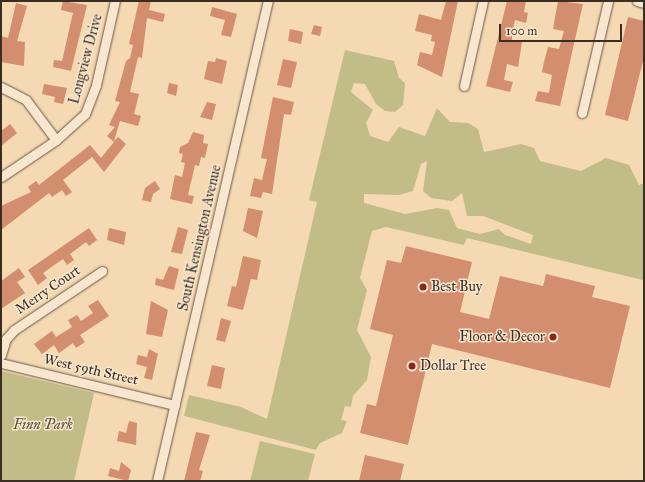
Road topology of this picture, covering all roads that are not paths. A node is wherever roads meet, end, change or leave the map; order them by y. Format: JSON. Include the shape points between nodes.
{"nodes":[{"id":1,"x":115,"y":1,"type":"edge"},
{"id":2,"x":268,"y":1,"type":"edge"},
{"id":3,"x":483,"y":1,"type":"edge"},
{"id":4,"x":608,"y":1,"type":"edge"},
{"id":5,"x":637,"y":1,"type":"edge"},
{"id":6,"x":644,"y":3,"type":"edge"},
{"id":7,"x":464,"y":86,"type":"dead end"},
{"id":8,"x":1,"y":87,"type":"edge"},
{"id":9,"x":582,"y":113,"type":"dead end"},
{"id":10,"x":56,"y":140,"type":"junction"},
{"id":11,"x":1,"y":177,"type":"edge"},
{"id":12,"x":102,"y":271,"type":"dead end"},
{"id":13,"x":1,"y":355,"type":"edge"},
{"id":14,"x":1,"y":364,"type":"edge"},
{"id":15,"x":175,"y":405,"type":"junction"},
{"id":16,"x":157,"y":481,"type":"edge"}],
"edges":[{"from":1,"to":10,"type":"street","name":"Longview Drive","via":[[92,101],[76,125]]},
{"from":2,"to":15,"type":"street","name":"South Kensington Avenue"},
{"from":3,"to":7,"type":"street"},
{"from":4,"to":9,"type":"street"},
{"from":5,"to":6,"type":"street"},
{"from":8,"to":10,"type":"street","via":[[26,100]]},
{"from":10,"to":11,"type":"street","name":"Longview Drive"},
{"from":12,"to":13,"type":"street","name":"Merry Court","via":[[14,330],[6,339]]},
{"from":14,"to":15,"type":"street","name":"West 59th Street"},
{"from":15,"to":16,"type":"street","name":"South Kensington Avenue"}]}
